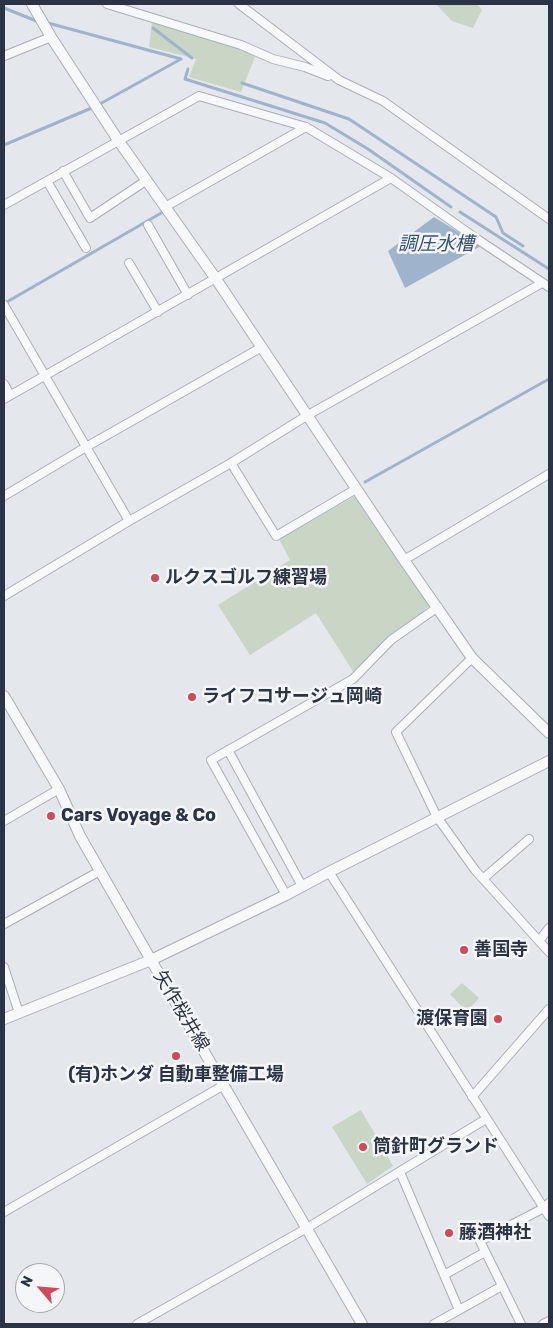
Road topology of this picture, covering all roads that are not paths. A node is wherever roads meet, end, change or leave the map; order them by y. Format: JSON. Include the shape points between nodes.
{"nodes":[{"id":1,"x":32,"y":4,"type":"edge"},
{"id":2,"x":107,"y":4,"type":"edge"},
{"id":3,"x":239,"y":4,"type":"edge"},
{"id":4,"x":51,"y":37,"type":"junction"},
{"id":5,"x":4,"y":53,"type":"edge"},
{"id":6,"x":339,"y":80,"type":"junction"},
{"id":7,"x":306,"y":126,"type":"junction"},
{"id":8,"x":118,"y":140,"type":"junction"},
{"id":9,"x":63,"y":171,"type":"junction"},
{"id":10,"x":391,"y":178,"type":"junction"},
{"id":11,"x":147,"y":180,"type":"junction"},
{"id":12,"x":46,"y":181,"type":"junction"},
{"id":13,"x":4,"y":205,"type":"edge"},
{"id":14,"x":165,"y":207,"type":"junction"},
{"id":15,"x":549,"y":220,"type":"edge"},
{"id":16,"x":148,"y":225,"type":"dead end"},
{"id":17,"x":86,"y":248,"type":"dead end"},
{"id":18,"x":129,"y":263,"type":"dead end"},
{"id":19,"x":216,"y":279,"type":"junction"},
{"id":20,"x":547,"y":287,"type":"edge"},
{"id":21,"x":188,"y":295,"type":"junction"},
{"id":22,"x":4,"y":305,"type":"edge"},
{"id":23,"x":158,"y":312,"type":"junction"},
{"id":24,"x":262,"y":347,"type":"junction"},
{"id":25,"x":46,"y":375,"type":"junction"},
{"id":26,"x":4,"y":384,"type":"edge"},
{"id":27,"x":7,"y":397,"type":"edge"},
{"id":28,"x":308,"y":415,"type":"junction"},
{"id":29,"x":86,"y":447,"type":"junction"},
{"id":30,"x":231,"y":463,"type":"junction"},
{"id":31,"x":549,"y":474,"type":"edge"},
{"id":32,"x":356,"y":489,"type":"junction"},
{"id":33,"x":4,"y":496,"type":"edge"},
{"id":34,"x":129,"y":521,"type":"junction"},
{"id":35,"x":404,"y":560,"type":"junction"},
{"id":36,"x":4,"y":596,"type":"edge"},
{"id":37,"x":438,"y":607,"type":"junction"},
{"id":38,"x":472,"y":658,"type":"junction"},
{"id":39,"x":4,"y":696,"type":"edge"},
{"id":40,"x":549,"y":733,"type":"edge"},
{"id":41,"x":228,"y":750,"type":"junction"},
{"id":42,"x":549,"y":761,"type":"edge"},
{"id":43,"x":59,"y":789,"type":"junction"},
{"id":44,"x":437,"y":817,"type":"junction"},
{"id":45,"x":4,"y":821,"type":"edge"},
{"id":46,"x":529,"y":839,"type":"dead end"},
{"id":47,"x":100,"y":871,"type":"junction"},
{"id":48,"x":328,"y":872,"type":"junction"},
{"id":49,"x":484,"y":878,"type":"junction"},
{"id":50,"x":302,"y":886,"type":"junction"},
{"id":51,"x":286,"y":895,"type":"junction"},
{"id":52,"x":4,"y":924,"type":"edge"},
{"id":53,"x":549,"y":928,"type":"edge"},
{"id":54,"x":538,"y":941,"type":"junction"},
{"id":55,"x":549,"y":952,"type":"edge"},
{"id":56,"x":151,"y":960,"type":"junction"},
{"id":57,"x":4,"y":967,"type":"edge"},
{"id":58,"x":549,"y":1009,"type":"edge"},
{"id":59,"x":19,"y":1013,"type":"junction"},
{"id":60,"x":4,"y":1019,"type":"edge"},
{"id":61,"x":224,"y":1085,"type":"junction"},
{"id":62,"x":472,"y":1098,"type":"junction"},
{"id":63,"x":486,"y":1119,"type":"junction"},
{"id":64,"x":400,"y":1172,"type":"junction"},
{"id":65,"x":547,"y":1205,"type":"edge"},
{"id":66,"x":4,"y":1212,"type":"edge"},
{"id":67,"x":549,"y":1216,"type":"edge"},
{"id":68,"x":307,"y":1228,"type":"junction"},
{"id":69,"x":485,"y":1252,"type":"junction"},
{"id":70,"x":444,"y":1274,"type":"junction"},
{"id":71,"x":502,"y":1286,"type":"junction"},
{"id":72,"x":459,"y":1310,"type":"junction"},
{"id":73,"x":549,"y":1321,"type":"edge"},
{"id":74,"x":137,"y":1324,"type":"edge"},
{"id":75,"x":362,"y":1324,"type":"edge"},
{"id":76,"x":434,"y":1324,"type":"edge"},
{"id":77,"x":521,"y":1324,"type":"edge"},
{"id":78,"x":543,"y":1324,"type":"edge"}],
"edges":[{"from":1,"to":4,"type":"street"},
{"from":2,"to":6,"type":"street"},
{"from":3,"to":6,"type":"street"},
{"from":4,"to":5,"type":"street"},
{"from":4,"to":8,"type":"street"},
{"from":6,"to":15,"type":"street","via":[[383,101]]},
{"from":7,"to":8,"type":"street","via":[[199,96]]},
{"from":7,"to":10,"type":"street"},
{"from":7,"to":14,"type":"street"},
{"from":8,"to":9,"type":"street"},
{"from":8,"to":11,"type":"street"},
{"from":9,"to":11,"type":"street","via":[[90,218]]},
{"from":9,"to":12,"type":"street"},
{"from":10,"to":19,"type":"street"},
{"from":10,"to":20,"type":"street"},
{"from":11,"to":14,"type":"street"},
{"from":12,"to":13,"type":"street"},
{"from":12,"to":17,"type":"street"},
{"from":14,"to":19,"type":"street"},
{"from":16,"to":21,"type":"street"},
{"from":18,"to":23,"type":"street"},
{"from":19,"to":21,"type":"street"},
{"from":19,"to":24,"type":"street"},
{"from":20,"to":28,"type":"street"},
{"from":21,"to":23,"type":"street"},
{"from":22,"to":25,"type":"street"},
{"from":23,"to":25,"type":"street"},
{"from":24,"to":28,"type":"street"},
{"from":24,"to":29,"type":"street"},
{"from":25,"to":27,"type":"street"},
{"from":25,"to":29,"type":"street"},
{"from":26,"to":27,"type":"street"},
{"from":28,"to":30,"type":"street"},
{"from":28,"to":32,"type":"street"},
{"from":29,"to":33,"type":"street"},
{"from":29,"to":34,"type":"street"},
{"from":30,"to":32,"type":"street","via":[[276,536]]},
{"from":30,"to":34,"type":"street"},
{"from":31,"to":35,"type":"street"},
{"from":32,"to":35,"type":"street"},
{"from":34,"to":36,"type":"street"},
{"from":35,"to":37,"type":"street"},
{"from":37,"to":38,"type":"street"},
{"from":37,"to":41,"type":"street","via":[[391,640],[353,679]]},
{"from":38,"to":40,"type":"street"},
{"from":38,"to":44,"type":"street","via":[[396,732]]},
{"from":39,"to":43,"type":"street","name":"矢作桜井線"},
{"from":41,"to":50,"type":"street"},
{"from":41,"to":51,"type":"street","via":[[211,760]]},
{"from":42,"to":44,"type":"street"},
{"from":43,"to":45,"type":"street"},
{"from":43,"to":47,"type":"street","name":"矢作桜井線"},
{"from":44,"to":48,"type":"street"},
{"from":44,"to":49,"type":"street"},
{"from":46,"to":49,"type":"street"},
{"from":47,"to":52,"type":"street"},
{"from":47,"to":56,"type":"street","name":"矢作桜井線"},
{"from":48,"to":50,"type":"street"},
{"from":48,"to":62,"type":"street"},
{"from":49,"to":54,"type":"street"},
{"from":50,"to":51,"type":"street"},
{"from":51,"to":56,"type":"street"},
{"from":53,"to":54,"type":"street"},
{"from":54,"to":55,"type":"street"},
{"from":56,"to":59,"type":"street"},
{"from":56,"to":61,"type":"street","name":"矢作桜井線"},
{"from":57,"to":59,"type":"street"},
{"from":58,"to":62,"type":"street"},
{"from":59,"to":60,"type":"street"},
{"from":61,"to":66,"type":"street"},
{"from":61,"to":68,"type":"street","name":"矢作桜井線"},
{"from":62,"to":63,"type":"street"},
{"from":63,"to":64,"type":"street"},
{"from":63,"to":65,"type":"street"},
{"from":64,"to":68,"type":"street"},
{"from":64,"to":70,"type":"street"},
{"from":65,"to":67,"type":"street"},
{"from":65,"to":69,"type":"street","via":[[480,1242]]},
{"from":68,"to":74,"type":"street"},
{"from":68,"to":75,"type":"street","name":"矢作桜井線"},
{"from":69,"to":70,"type":"street"},
{"from":69,"to":71,"type":"street"},
{"from":70,"to":72,"type":"street"},
{"from":71,"to":72,"type":"street"},
{"from":71,"to":77,"type":"street"},
{"from":72,"to":76,"type":"street"},
{"from":73,"to":78,"type":"street"}]}
